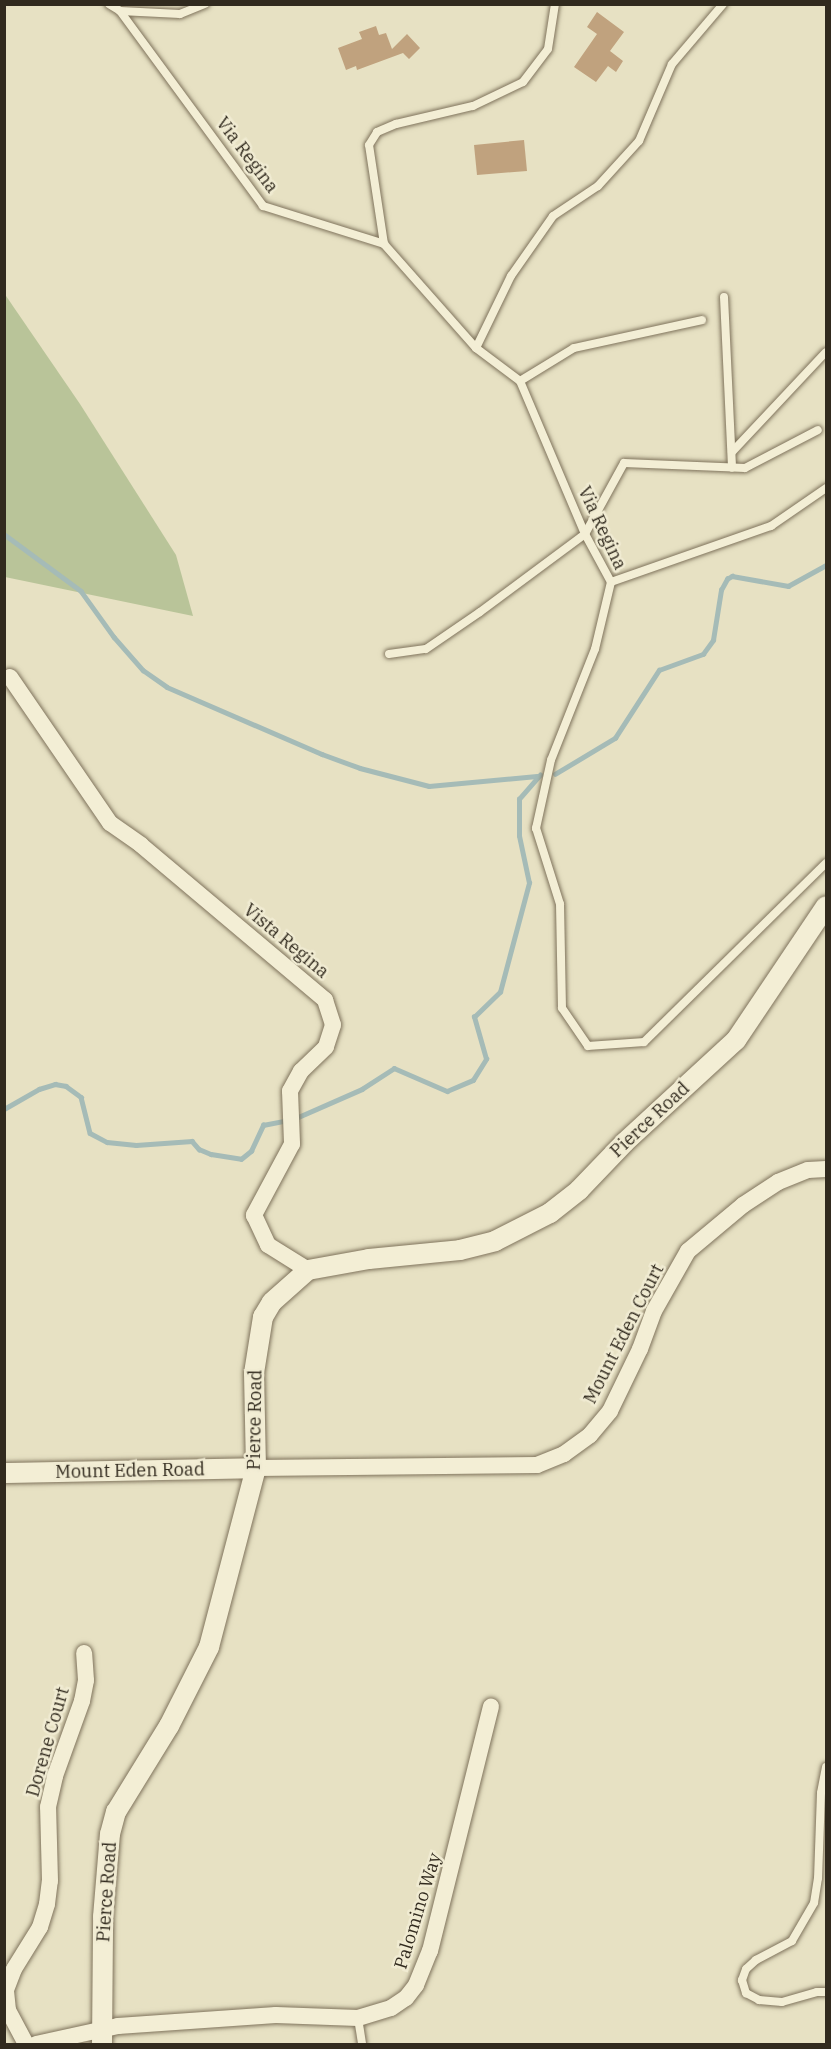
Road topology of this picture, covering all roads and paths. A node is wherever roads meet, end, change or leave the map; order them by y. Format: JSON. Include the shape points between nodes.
{"nodes":[{"id":1,"x":109,"y":4,"type":"edge"},
{"id":2,"x":205,"y":4,"type":"edge"},
{"id":3,"x":555,"y":4,"type":"edge"},
{"id":4,"x":723,"y":4,"type":"edge"},
{"id":5,"x":120,"y":11,"type":"junction"},
{"id":6,"x":384,"y":244,"type":"junction"},
{"id":7,"x":724,"y":297,"type":"dead end"},
{"id":8,"x":702,"y":320,"type":"dead end"},
{"id":9,"x":476,"y":348,"type":"junction"},
{"id":10,"x":826,"y":351,"type":"edge"},
{"id":11,"x":520,"y":381,"type":"junction"},
{"id":12,"x":818,"y":430,"type":"dead end"},
{"id":13,"x":732,"y":452,"type":"junction"},
{"id":14,"x":732,"y":468,"type":"junction"},
{"id":15,"x":826,"y":488,"type":"edge"},
{"id":16,"x":585,"y":534,"type":"junction"},
{"id":17,"x":611,"y":582,"type":"junction"},
{"id":18,"x":389,"y":654,"type":"dead end"},
{"id":19,"x":7,"y":672,"type":"edge"},
{"id":20,"x":826,"y":863,"type":"edge"},
{"id":21,"x":826,"y":906,"type":"edge"},
{"id":22,"x":826,"y":1169,"type":"edge"},
{"id":23,"x":308,"y":1270,"type":"junction"},
{"id":24,"x":256,"y":1468,"type":"junction"},
{"id":25,"x":4,"y":1473,"type":"edge"},
{"id":26,"x":84,"y":1653,"type":"dead end"},
{"id":27,"x":491,"y":1706,"type":"dead end"},
{"id":28,"x":826,"y":1767,"type":"edge"},
{"id":29,"x":826,"y":1992,"type":"edge"},
{"id":30,"x":358,"y":2018,"type":"junction"},
{"id":31,"x":102,"y":2037,"type":"edge"},
{"id":32,"x":26,"y":2044,"type":"edge"},
{"id":33,"x":36,"y":2044,"type":"edge"},
{"id":34,"x":362,"y":2044,"type":"edge"}],
"edges":[{"from":1,"to":5,"type":"lane","name":"Via Regina"},
{"from":2,"to":5,"type":"lane","via":[[180,14]]},
{"from":3,"to":6,"type":"lane","via":[[548,49],[523,82],[473,106],[377,132],[369,145]]},
{"from":4,"to":9,"type":"lane","via":[[672,64],[639,141],[598,186],[553,216],[511,276]]},
{"from":5,"to":6,"type":"lane","name":"Via Regina","via":[[263,206]]},
{"from":6,"to":9,"type":"lane"},
{"from":7,"to":13,"type":"lane"},
{"from":8,"to":11,"type":"lane","via":[[574,348]]},
{"from":9,"to":11,"type":"lane"},
{"from":10,"to":13,"type":"lane"},
{"from":11,"to":16,"type":"lane","name":"Via Regina"},
{"from":12,"to":14,"type":"lane","via":[[745,468]]},
{"from":13,"to":14,"type":"lane"},
{"from":14,"to":16,"type":"lane","via":[[624,463]]},
{"from":15,"to":17,"type":"lane","via":[[771,526]]},
{"from":16,"to":17,"type":"lane","name":"Via Regina"},
{"from":16,"to":18,"type":"lane","via":[[426,649]]},
{"from":17,"to":20,"type":"lane","name":"Via Regina","via":[[595,649],[551,760],[536,828],[560,904],[562,1008],[588,1046],[644,1041]]},
{"from":19,"to":23,"type":"street","name":"Vista Regina","via":[[110,823],[325,999],[333,1025],[326,1047],[301,1071],[290,1091],[292,1144],[254,1215],[268,1245]]},
{"from":21,"to":23,"type":"street","name":"Pierce Road","via":[[736,1040],[550,1213],[495,1241],[460,1250]]},
{"from":22,"to":24,"type":"street","name":"Mount Eden Court","via":[[808,1170],[778,1182],[743,1205],[688,1251],[654,1311],[610,1411],[590,1435],[564,1454],[537,1465]]},
{"from":23,"to":24,"type":"street","name":"Pierce Road","via":[[272,1302],[263,1317],[254,1373]]},
{"from":24,"to":25,"type":"street","name":"Mount Eden Road"},
{"from":24,"to":31,"type":"street","name":"Pierce Road","via":[[209,1647],[169,1726],[116,1812],[110,1834]]},
{"from":26,"to":32,"type":"street","name":"Dorene Court","via":[[86,1680],[82,1701],[48,1807],[47,1904],[40,1927],[6,1990],[8,2010]]},
{"from":27,"to":30,"type":"street","name":"Palomino Way","via":[[430,1951],[416,1985],[391,2008]]},
{"from":28,"to":29,"type":"lane","via":[[814,1903],[792,1941],[756,1960],[746,1969],[742,1980],[746,1993],[759,2000],[782,2002]]},
{"from":30,"to":31,"type":"street","name":"Palomino Way","via":[[276,2015]]},
{"from":30,"to":34,"type":"lane"},
{"from":31,"to":33,"type":"street","name":"Palomino Way"}]}
